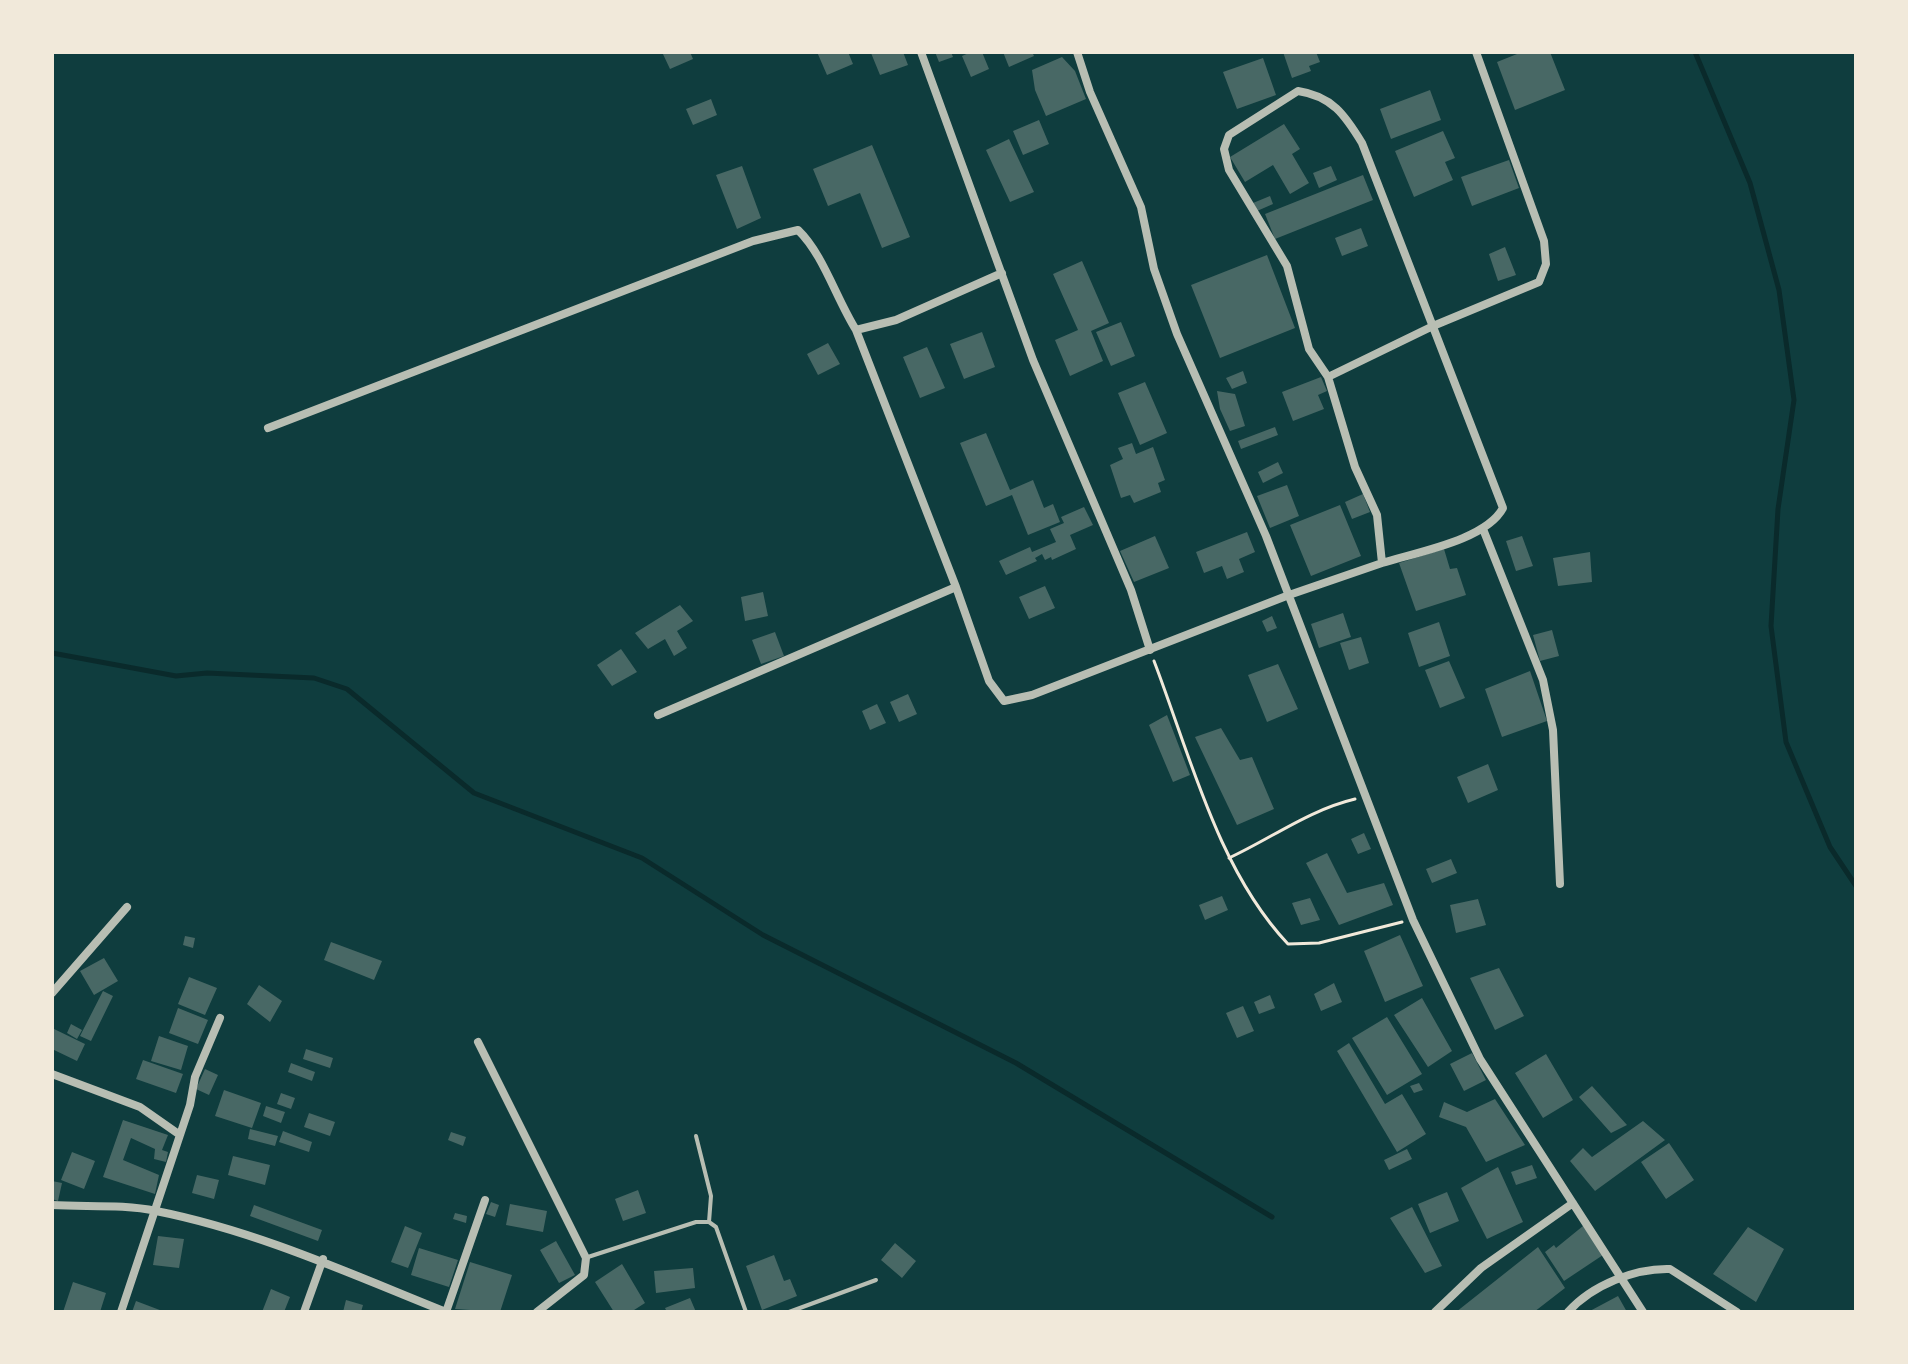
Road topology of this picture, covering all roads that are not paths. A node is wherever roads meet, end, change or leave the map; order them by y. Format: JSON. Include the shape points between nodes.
{"nodes":[{"id":1,"x":921,"y":52,"type":"edge"},
{"id":2,"x":1077,"y":52,"type":"edge"},
{"id":3,"x":1476,"y":52,"type":"edge"},
{"id":4,"x":1002,"y":273,"type":"junction"},
{"id":5,"x":1433,"y":326,"type":"junction"},
{"id":6,"x":856,"y":330,"type":"junction"},
{"id":7,"x":1328,"y":377,"type":"junction"},
{"id":8,"x":268,"y":428,"type":"dead end"},
{"id":9,"x":1483,"y":529,"type":"junction"},
{"id":10,"x":1382,"y":563,"type":"junction"},
{"id":11,"x":956,"y":587,"type":"junction"},
{"id":12,"x":1289,"y":595,"type":"junction"},
{"id":13,"x":1150,"y":650,"type":"junction"},
{"id":14,"x":658,"y":715,"type":"dead end"},
{"id":15,"x":1560,"y":884,"type":"dead end"},
{"id":16,"x":127,"y":907,"type":"dead end"},
{"id":17,"x":52,"y":993,"type":"edge"},
{"id":18,"x":220,"y":1018,"type":"dead end"},
{"id":19,"x":478,"y":1042,"type":"dead end"},
{"id":20,"x":52,"y":1074,"type":"edge"},
{"id":21,"x":180,"y":1135,"type":"junction"},
{"id":22,"x":696,"y":1136,"type":"dead end"},
{"id":23,"x":485,"y":1200,"type":"dead end"},
{"id":24,"x":1573,"y":1203,"type":"junction"},
{"id":25,"x":52,"y":1205,"type":"edge"},
{"id":26,"x":153,"y":1210,"type":"junction"},
{"id":27,"x":709,"y":1222,"type":"junction"},
{"id":28,"x":586,"y":1258,"type":"junction"},
{"id":29,"x":323,"y":1259,"type":"junction"},
{"id":30,"x":1621,"y":1276,"type":"junction"},
{"id":31,"x":876,"y":1280,"type":"dead end"},
{"id":32,"x":121,"y":1312,"type":"edge"},
{"id":33,"x":304,"y":1312,"type":"edge"},
{"id":34,"x":446,"y":1312,"type":"edge"},
{"id":35,"x":537,"y":1312,"type":"edge"},
{"id":36,"x":746,"y":1312,"type":"edge"},
{"id":37,"x":789,"y":1312,"type":"edge"},
{"id":38,"x":1435,"y":1312,"type":"edge"},
{"id":39,"x":1568,"y":1312,"type":"edge"},
{"id":40,"x":1643,"y":1312,"type":"edge"},
{"id":41,"x":1737,"y":1312,"type":"edge"}],
"edges":[{"from":1,"to":4,"type":"street"},
{"from":2,"to":12,"type":"street","via":[[1141,207],[1154,269],[1177,334]]},
{"from":3,"to":5,"type":"street","via":[[1544,241],[1546,264],[1539,282]]},
{"from":4,"to":6,"type":"street","via":[[896,320]]},
{"from":4,"to":13,"type":"street","via":[[1033,360],[1131,590]]},
{"from":5,"to":7,"type":"street"},
{"from":5,"to":7,"type":"street","via":[[1362,143],[1342,111],[1318,94],[1298,91],[1229,135],[1224,149],[1229,170],[1287,266],[1309,349]]},
{"from":5,"to":9,"type":"street","via":[[1503,508]]},
{"from":6,"to":8,"type":"street","via":[[835,297],[815,245],[798,230],[753,241]]},
{"from":6,"to":11,"type":"street"},
{"from":7,"to":10,"type":"street","via":[[1355,467],[1377,515]]},
{"from":9,"to":10,"type":"street"},
{"from":9,"to":15,"type":"street","via":[[1543,680],[1553,730]]},
{"from":10,"to":12,"type":"street"},
{"from":11,"to":13,"type":"street","via":[[989,681],[1004,701]]},
{"from":11,"to":14,"type":"street"},
{"from":12,"to":13,"type":"street"},
{"from":12,"to":24,"type":"street","via":[[1413,920],[1480,1059]]},
{"from":16,"to":17,"type":"street"},
{"from":18,"to":21,"type":"street","via":[[195,1077]]},
{"from":19,"to":28,"type":"street"},
{"from":20,"to":21,"type":"street","via":[[140,1107]]},
{"from":21,"to":26,"type":"street"},
{"from":22,"to":27,"type":"lane","via":[[711,1196]]},
{"from":23,"to":34,"type":"street"},
{"from":24,"to":30,"type":"street"},
{"from":24,"to":38,"type":"street","via":[[1481,1268]]},
{"from":25,"to":26,"type":"street"},
{"from":26,"to":29,"type":"street"},
{"from":26,"to":32,"type":"street"},
{"from":27,"to":28,"type":"lane"},
{"from":27,"to":36,"type":"lane","via":[[716,1227]]},
{"from":28,"to":35,"type":"street","via":[[584,1275]]},
{"from":29,"to":33,"type":"street"},
{"from":29,"to":34,"type":"street"},
{"from":30,"to":39,"type":"street"},
{"from":30,"to":40,"type":"street"},
{"from":30,"to":41,"type":"street","via":[[1670,1269]]},
{"from":31,"to":37,"type":"lane"}]}
